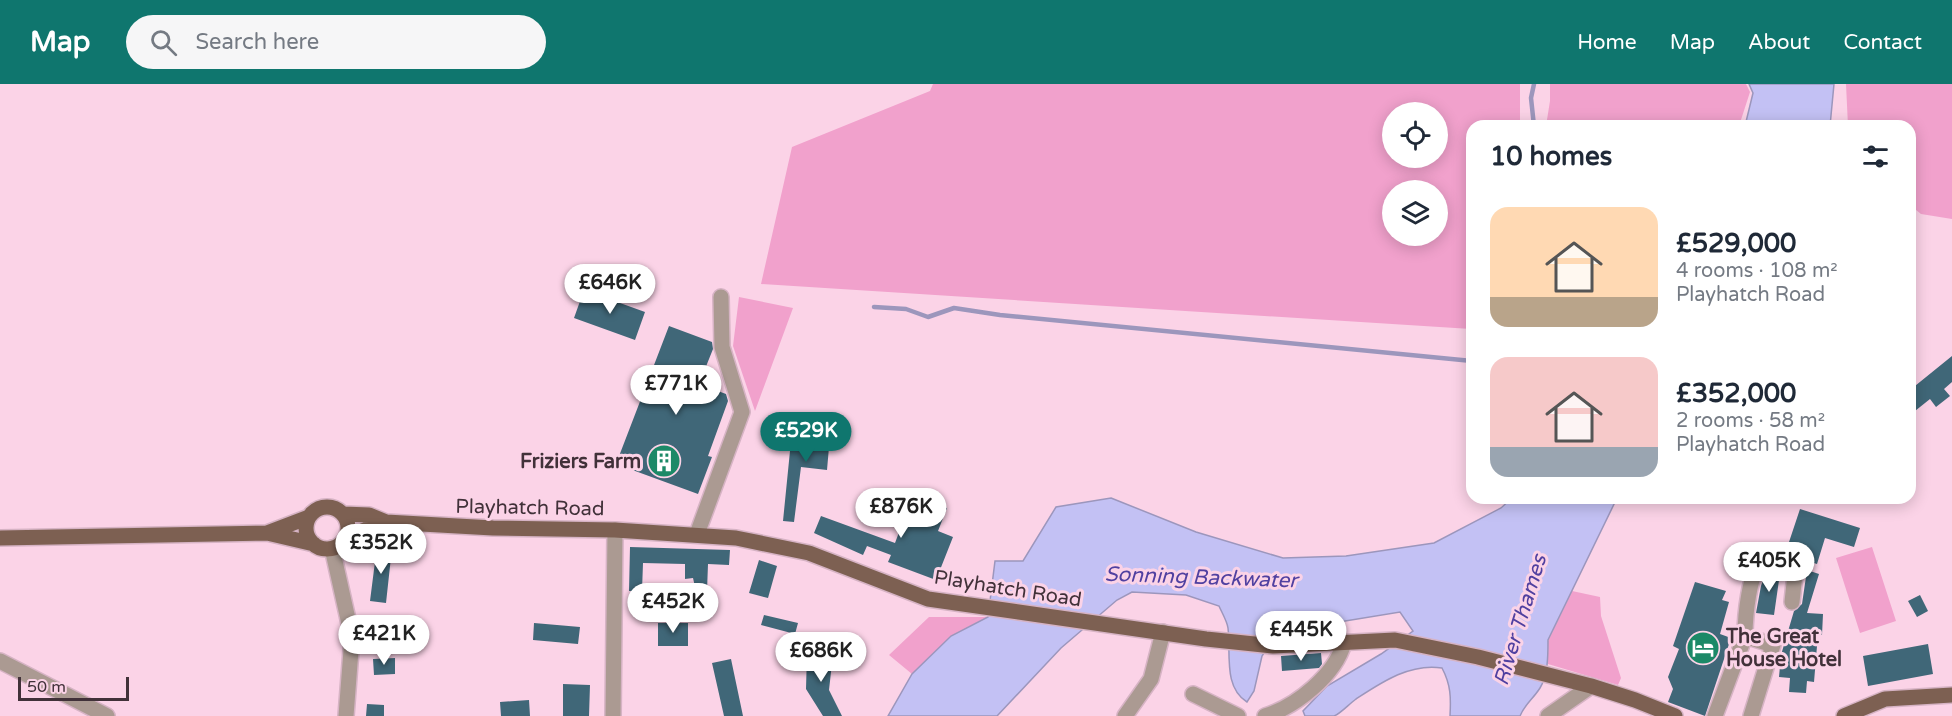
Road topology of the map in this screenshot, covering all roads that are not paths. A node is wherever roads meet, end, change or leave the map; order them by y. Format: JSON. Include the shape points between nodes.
{"nodes":[{"id":1,"x":721,"y":297,"type":"dead end"},
{"id":2,"x":343,"y":514,"type":"junction"},
{"id":3,"x":309,"y":517,"type":"junction"},
{"id":4,"x":386,"y":522,"type":"junction"},
{"id":5,"x":615,"y":530,"type":"junction"},
{"id":6,"x":267,"y":533,"type":"junction"},
{"id":7,"x":697,"y":534,"type":"junction"},
{"id":8,"x":346,"y":537,"type":"junction"},
{"id":9,"x":0,"y":538,"type":"edge"},
{"id":10,"x":314,"y":544,"type":"junction"},
{"id":11,"x":333,"y":548,"type":"junction"},
{"id":12,"x":1792,"y":602,"type":"dead end"},
{"id":13,"x":1171,"y":632,"type":"junction"},
{"id":14,"x":1745,"y":636,"type":"junction"},
{"id":15,"x":1344,"y":643,"type":"junction"},
{"id":16,"x":0,"y":661,"type":"edge"},
{"id":17,"x":1586,"y":685,"type":"junction"},
{"id":18,"x":1193,"y":694,"type":"dead end"},
{"id":19,"x":1952,"y":694,"type":"edge"},
{"id":20,"x":1274,"y":714,"type":"edge"},
{"id":21,"x":107,"y":716,"type":"edge"},
{"id":22,"x":346,"y":716,"type":"edge"},
{"id":23,"x":613,"y":716,"type":"edge"},
{"id":24,"x":1125,"y":716,"type":"edge"},
{"id":25,"x":1238,"y":716,"type":"edge"},
{"id":26,"x":1548,"y":716,"type":"edge"},
{"id":27,"x":1675,"y":716,"type":"edge"},
{"id":28,"x":1715,"y":716,"type":"edge"},
{"id":29,"x":1751,"y":716,"type":"edge"},
{"id":30,"x":1844,"y":716,"type":"edge"}],
"edges":[{"from":1,"to":7,"type":"street","via":[[722,347],[742,412]]},
{"from":2,"to":3,"type":"main road","via":[[328,507]]},
{"from":2,"to":4,"type":"main road","name":"Playhatch Road","via":[[369,515]]},
{"from":2,"to":8,"type":"main road","via":[[348,525]]},
{"from":3,"to":6,"type":"main road"},
{"from":3,"to":10,"type":"main road","via":[[306,528]]},
{"from":4,"to":5,"type":"main road","name":"Playhatch Road"},
{"from":4,"to":8,"type":"main road","name":"Playhatch Road"},
{"from":5,"to":7,"type":"main road","name":"Playhatch Road"},
{"from":5,"to":23,"type":"street"},
{"from":6,"to":9,"type":"main road"},
{"from":6,"to":10,"type":"main road"},
{"from":7,"to":13,"type":"main road","name":"Playhatch Road","via":[[782,546],[928,599]]},
{"from":8,"to":11,"type":"main road"},
{"from":10,"to":11,"type":"main road"},
{"from":11,"to":22,"type":"street","via":[[352,637]]},
{"from":12,"to":14,"type":"street","via":[[1792,566],[1763,558],[1756,566],[1745,613]]},
{"from":13,"to":15,"type":"main road","name":"Playhatch Road","via":[[1274,646]]},
{"from":13,"to":24,"type":"street","via":[[1151,679]]},
{"from":14,"to":28,"type":"street"},
{"from":14,"to":29,"type":"street","via":[[1773,645]]},
{"from":15,"to":17,"type":"main road","name":"Playhatch Road","via":[[1395,640]]},
{"from":15,"to":20,"type":"street","via":[[1325,675]]},
{"from":16,"to":21,"type":"street"},
{"from":17,"to":26,"type":"street"},
{"from":17,"to":27,"type":"main road","name":"Playhatch Road"},
{"from":18,"to":25,"type":"street"},
{"from":19,"to":30,"type":"main road","via":[[1885,699]]}]}
